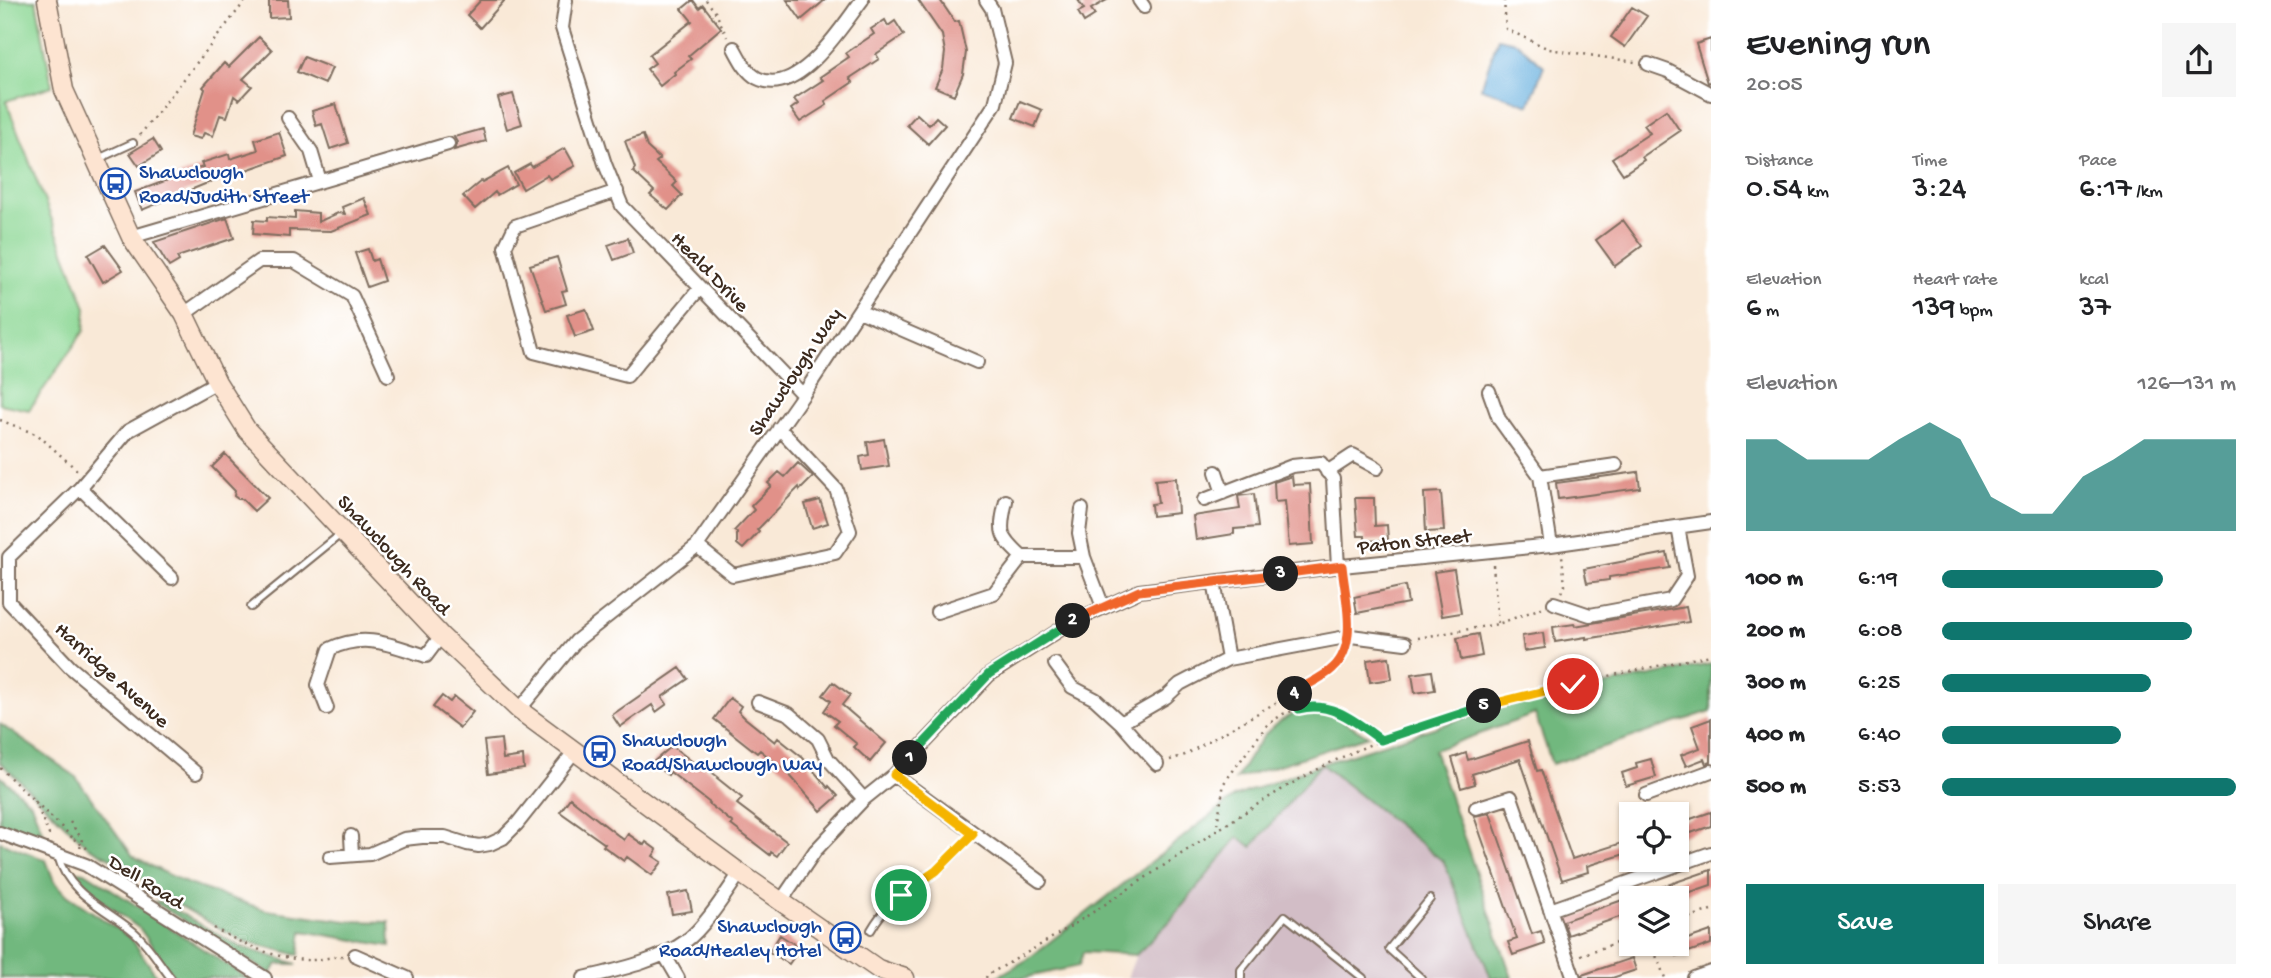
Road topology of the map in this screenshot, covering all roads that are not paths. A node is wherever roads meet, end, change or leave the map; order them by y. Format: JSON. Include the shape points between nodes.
{"nodes":[{"id":1,"x":47,"y":0,"type":"edge"},
{"id":2,"x":566,"y":0,"type":"edge"},
{"id":3,"x":862,"y":0,"type":"edge"},
{"id":4,"x":986,"y":0,"type":"edge"},
{"id":5,"x":734,"y":48,"type":"road end"},
{"id":6,"x":1648,"y":64,"type":"road end"},
{"id":7,"x":1711,"y":94,"type":"edge"},
{"id":8,"x":288,"y":118,"type":"dead end"},
{"id":9,"x":133,"y":143,"type":"road end"},
{"id":10,"x":448,"y":144,"type":"dead end"},
{"id":11,"x":96,"y":160,"type":"junction"},
{"id":12,"x":320,"y":181,"type":"junction"},
{"id":13,"x":617,"y":191,"type":"junction"},
{"id":14,"x":131,"y":237,"type":"junction"},
{"id":15,"x":700,"y":288,"type":"junction"},
{"id":16,"x":859,"y":311,"type":"junction"},
{"id":17,"x":184,"y":314,"type":"junction"},
{"id":18,"x":978,"y":362,"type":"dead end"},
{"id":19,"x":388,"y":374,"type":"dead end"},
{"id":20,"x":217,"y":382,"type":"junction"},
{"id":21,"x":1489,"y":391,"type":"dead end"},
{"id":22,"x":803,"y":395,"type":"junction"},
{"id":23,"x":779,"y":428,"type":"junction"},
{"id":24,"x":1616,"y":465,"type":"dead end"},
{"id":25,"x":1377,"y":468,"type":"dead end"},
{"id":26,"x":1216,"y":472,"type":"dead end"},
{"id":27,"x":1327,"y":472,"type":"junction"},
{"id":28,"x":1540,"y":477,"type":"junction"},
{"id":29,"x":84,"y":483,"type":"junction"},
{"id":30,"x":1223,"y":493,"type":"junction"},
{"id":31,"x":1205,"y":500,"type":"dead end"},
{"id":32,"x":1006,"y":501,"type":"dead end"},
{"id":33,"x":1082,"y":509,"type":"dead end"},
{"id":34,"x":1711,"y":522,"type":"edge"},
{"id":35,"x":1678,"y":527,"type":"junction"},
{"id":36,"x":343,"y":532,"type":"junction"},
{"id":37,"x":1556,"y":544,"type":"junction"},
{"id":38,"x":697,"y":545,"type":"junction"},
{"id":39,"x":1022,"y":557,"type":"junction"},
{"id":40,"x":1084,"y":557,"type":"junction"},
{"id":41,"x":1340,"y":567,"type":"junction"},
{"id":42,"x":172,"y":578,"type":"dead end"},
{"id":43,"x":1214,"y":582,"type":"junction"},
{"id":44,"x":1554,"y":603,"type":"road end"},
{"id":45,"x":251,"y":607,"type":"dead end"},
{"id":46,"x":1103,"y":607,"type":"junction"},
{"id":47,"x":937,"y":612,"type":"dead end"},
{"id":48,"x":441,"y":635,"type":"junction"},
{"id":49,"x":1405,"y":643,"type":"road end"},
{"id":50,"x":1228,"y":659,"type":"junction"},
{"id":51,"x":1055,"y":664,"type":"dead end"},
{"id":52,"x":758,"y":702,"type":"dead end"},
{"id":53,"x":327,"y":708,"type":"dead end"},
{"id":54,"x":519,"y":710,"type":"junction"},
{"id":55,"x":1121,"y":723,"type":"junction"},
{"id":56,"x":575,"y":752,"type":"junction"},
{"id":57,"x":1157,"y":764,"type":"road end"},
{"id":58,"x":1711,"y":771,"type":"edge"},
{"id":59,"x":196,"y":773,"type":"dead end"},
{"id":60,"x":894,"y":775,"type":"junction"},
{"id":61,"x":1646,"y":795,"type":"dead end"},
{"id":62,"x":864,"y":799,"type":"junction"},
{"id":63,"x":1476,"y":808,"type":"dead end"},
{"id":64,"x":0,"y":833,"type":"edge"},
{"id":65,"x":973,"y":834,"type":"junction"},
{"id":66,"x":351,"y":836,"type":"dead end"},
{"id":67,"x":1711,"y":853,"type":"edge"},
{"id":68,"x":58,"y":855,"type":"junction"},
{"id":69,"x":352,"y":855,"type":"junction"},
{"id":70,"x":330,"y":857,"type":"dead end"},
{"id":71,"x":740,"y":873,"type":"junction"},
{"id":72,"x":1040,"y":881,"type":"dead end"},
{"id":73,"x":1430,"y":900,"type":"dead end"},
{"id":74,"x":781,"y":901,"type":"junction"},
{"id":75,"x":1550,"y":910,"type":"junction"},
{"id":76,"x":871,"y":930,"type":"dead end"},
{"id":77,"x":664,"y":954,"type":"junction"},
{"id":78,"x":355,"y":956,"type":"road end"},
{"id":79,"x":1711,"y":972,"type":"edge"},
{"id":80,"x":171,"y":978,"type":"edge"},
{"id":81,"x":265,"y":978,"type":"edge"},
{"id":82,"x":407,"y":978,"type":"edge"},
{"id":83,"x":584,"y":978,"type":"edge"},
{"id":84,"x":678,"y":978,"type":"edge"},
{"id":85,"x":905,"y":978,"type":"edge"},
{"id":86,"x":1241,"y":978,"type":"edge"},
{"id":87,"x":1363,"y":978,"type":"edge"},
{"id":88,"x":1421,"y":978,"type":"edge"},
{"id":89,"x":1574,"y":978,"type":"edge"},
{"id":90,"x":1694,"y":978,"type":"edge"}],
"edges":[{"from":1,"to":11,"type":"main road","name":"Shawclough Road","via":[[64,90]]},
{"from":2,"to":13,"type":"street","name":"Heald Drive","via":[[562,28]]},
{"from":3,"to":5,"type":"street","via":[[823,50],[786,80],[757,78]]},
{"from":4,"to":16,"type":"street","name":"Shawclough Way","via":[[1005,62],[995,104]]},
{"from":6,"to":7,"type":"street"},
{"from":8,"to":12,"type":"street","via":[[311,151]]},
{"from":9,"to":11,"type":"lane"},
{"from":10,"to":12,"type":"street"},
{"from":11,"to":14,"type":"main road","name":"Shawclough Road"},
{"from":12,"to":14,"type":"street"},
{"from":13,"to":15,"type":"street","name":"Heald Drive","via":[[622,206]]},
{"from":13,"to":15,"type":"street","via":[[515,226],[505,247],[534,352],[627,376]]},
{"from":14,"to":17,"type":"main road","name":"Shawclough Road"},
{"from":15,"to":22,"type":"street","name":"Heald Drive"},
{"from":16,"to":18,"type":"street"},
{"from":16,"to":22,"type":"street","name":"Shawclough Way"},
{"from":17,"to":19,"type":"street","via":[[259,261],[295,261],[352,296]]},
{"from":17,"to":20,"type":"main road","name":"Shawclough Road"},
{"from":20,"to":29,"type":"street","via":[[128,431]]},
{"from":20,"to":36,"type":"main road","name":"Shawclough Road","via":[[247,430]]},
{"from":21,"to":28,"type":"street","via":[[1499,419]]},
{"from":22,"to":23,"type":"street","name":"Shawclough Way"},
{"from":23,"to":38,"type":"street","name":"Shawclough Way"},
{"from":23,"to":38,"type":"street","via":[[836,489],[850,531],[835,553],[733,575]]},
{"from":24,"to":28,"type":"street"},
{"from":25,"to":27,"type":"street","via":[[1353,455]]},
{"from":26,"to":30,"type":"street"},
{"from":27,"to":30,"type":"street","via":[[1321,463],[1292,466]]},
{"from":27,"to":41,"type":"street","via":[[1333,479]]},
{"from":28,"to":37,"type":"street"},
{"from":29,"to":42,"type":"street"},
{"from":29,"to":59,"type":"street","name":"Harridge Avenue","via":[[9,557],[9,602],[70,667]]},
{"from":30,"to":31,"type":"street"},
{"from":32,"to":39,"type":"street","via":[[1001,524],[1005,541]]},
{"from":33,"to":40,"type":"street","via":[[1079,533]]},
{"from":34,"to":35,"type":"street","name":"Paton Street"},
{"from":35,"to":37,"type":"street","name":"Paton Street"},
{"from":35,"to":44,"type":"street","via":[[1687,576],[1671,600],[1590,615]]},
{"from":36,"to":45,"type":"lane"},
{"from":36,"to":48,"type":"main road","name":"Shawclough Road"},
{"from":37,"to":41,"type":"street","name":"Paton Street"},
{"from":38,"to":54,"type":"street","name":"Shawclough Way","via":[[576,641]]},
{"from":39,"to":40,"type":"street"},
{"from":39,"to":47,"type":"street","via":[[994,593]]},
{"from":40,"to":46,"type":"street"},
{"from":41,"to":43,"type":"street","name":"Paton Street"},
{"from":43,"to":46,"type":"street","name":"Paton Street","via":[[1139,591]]},
{"from":43,"to":50,"type":"street"},
{"from":46,"to":60,"type":"street","name":"Paton Street","via":[[989,674]]},
{"from":48,"to":53,"type":"street","via":[[426,656],[374,640],[347,640],[330,649],[318,685]]},
{"from":48,"to":54,"type":"main road","name":"Shawclough Road"},
{"from":49,"to":50,"type":"street","via":[[1349,636]]},
{"from":50,"to":55,"type":"street"},
{"from":51,"to":55,"type":"street","via":[[1072,687]]},
{"from":52,"to":62,"type":"street","via":[[789,714],[818,739],[828,759]]},
{"from":54,"to":56,"type":"main road","name":"Shawclough Road"},
{"from":55,"to":57,"type":"street"},
{"from":56,"to":69,"type":"street","via":[[503,838],[479,846],[445,837],[404,839],[370,854]]},
{"from":56,"to":71,"type":"main road","name":"Shawclough Road"},
{"from":58,"to":61,"type":"street"},
{"from":60,"to":62,"type":"street","name":"Paton Street"},
{"from":60,"to":65,"type":"street"},
{"from":62,"to":74,"type":"street","name":"Paton Street","via":[[815,851]]},
{"from":63,"to":75,"type":"street","via":[[1511,797]]},
{"from":64,"to":68,"type":"street","name":"Dell Road"},
{"from":65,"to":72,"type":"street"},
{"from":65,"to":76,"type":"lane","via":[[936,871],[883,910]]},
{"from":66,"to":69,"type":"street"},
{"from":67,"to":75,"type":"street"},
{"from":68,"to":80,"type":"lane","via":[[62,870],[79,892],[135,933]]},
{"from":68,"to":81,"type":"street","name":"Dell Road","via":[[86,865]]},
{"from":69,"to":70,"type":"street"},
{"from":71,"to":74,"type":"main road","name":"Shawclough Road"},
{"from":71,"to":77,"type":"street","via":[[687,940]]},
{"from":73,"to":88,"type":"lane","via":[[1389,949]]},
{"from":74,"to":85,"type":"main road","name":"Shawclough Road","via":[[878,969]]},
{"from":75,"to":89,"type":"street"},
{"from":77,"to":83,"type":"street"},
{"from":77,"to":84,"type":"street"},
{"from":78,"to":82,"type":"street"},
{"from":79,"to":90,"type":"street"},
{"from":86,"to":87,"type":"lane","via":[[1241,970],[1285,916]]}]}
